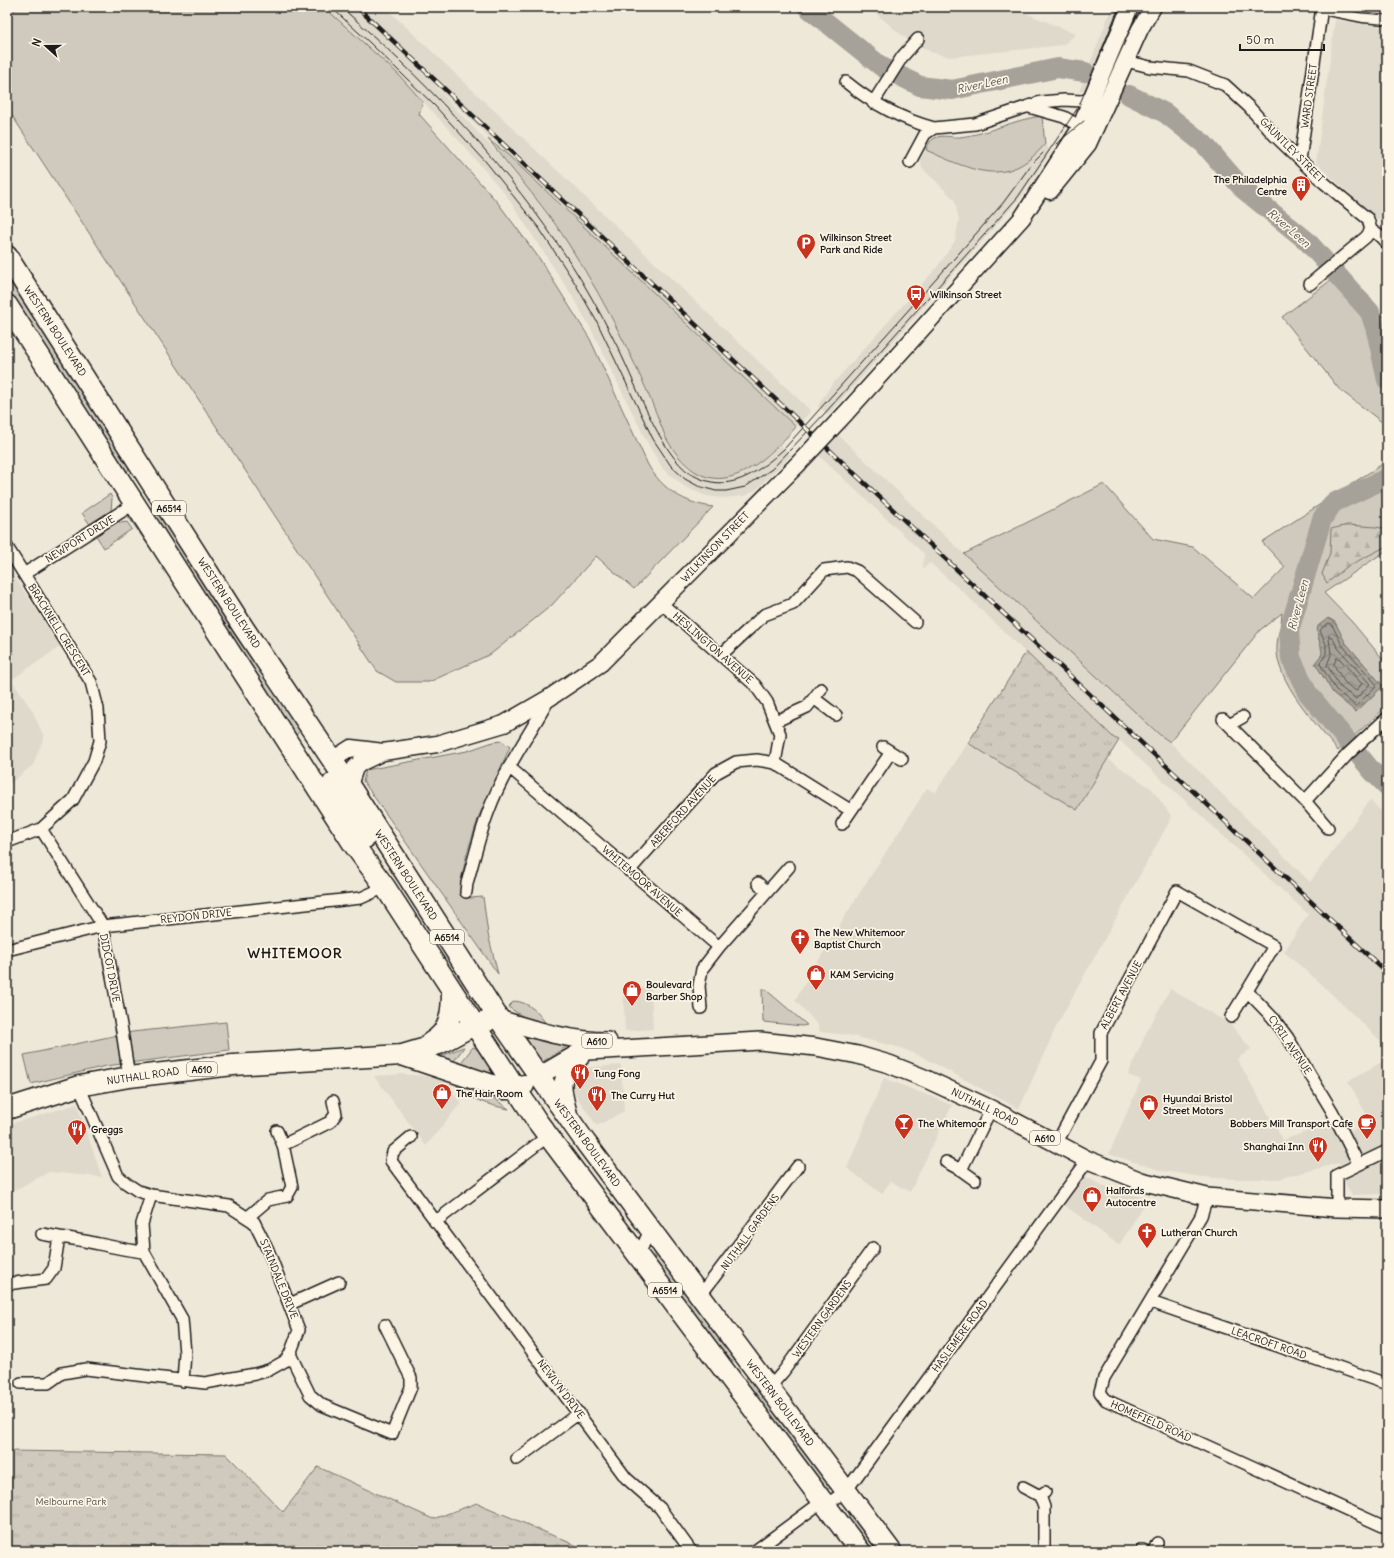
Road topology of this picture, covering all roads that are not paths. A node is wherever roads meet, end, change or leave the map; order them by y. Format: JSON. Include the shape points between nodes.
{"nodes":[{"id":1,"x":1130,"y":7,"type":"edge"},
{"id":2,"x":1142,"y":7,"type":"edge"},
{"id":3,"x":1153,"y":7,"type":"edge"},
{"id":4,"x":1322,"y":7,"type":"edge"},
{"id":5,"x":1328,"y":7,"type":"edge"},
{"id":6,"x":1387,"y":16,"type":"edge"},
{"id":7,"x":918,"y":39,"type":"dead end"},
{"id":8,"x":1126,"y":61,"type":"junction"},
{"id":9,"x":846,"y":82,"type":"dead end"},
{"id":10,"x":1091,"y":99,"type":"junction"},
{"id":11,"x":873,"y":103,"type":"junction"},
{"id":12,"x":1106,"y":105,"type":"junction"},
{"id":13,"x":1029,"y":107,"type":"junction"},
{"id":14,"x":1083,"y":124,"type":"junction"},
{"id":15,"x":934,"y":128,"type":"junction"},
{"id":16,"x":1300,"y":160,"type":"junction"},
{"id":17,"x":910,"y":162,"type":"dead end"},
{"id":18,"x":1022,"y":218,"type":"junction"},
{"id":19,"x":1371,"y":230,"type":"junction"},
{"id":20,"x":1387,"y":244,"type":"edge"},
{"id":21,"x":7,"y":256,"type":"edge"},
{"id":22,"x":1310,"y":284,"type":"dead end"},
{"id":23,"x":7,"y":305,"type":"edge"},
{"id":24,"x":158,"y":491,"type":"junction"},
{"id":25,"x":135,"y":503,"type":"junction"},
{"id":26,"x":7,"y":547,"type":"edge"},
{"id":27,"x":24,"y":574,"type":"junction"},
{"id":28,"x":661,"y":603,"type":"junction"},
{"id":29,"x":915,"y":622,"type":"dead end"},
{"id":30,"x":721,"y":655,"type":"junction"},
{"id":31,"x":821,"y":689,"type":"dead end"},
{"id":32,"x":549,"y":698,"type":"junction"},
{"id":33,"x":814,"y":699,"type":"junction"},
{"id":34,"x":836,"y":715,"type":"dead end"},
{"id":35,"x":1243,"y":717,"type":"dead end"},
{"id":36,"x":1387,"y":718,"type":"edge"},
{"id":37,"x":776,"y":721,"type":"junction"},
{"id":38,"x":382,"y":752,"type":"junction"},
{"id":39,"x":332,"y":760,"type":"junction"},
{"id":40,"x":902,"y":760,"type":"dead end"},
{"id":41,"x":775,"y":763,"type":"junction"},
{"id":42,"x":509,"y":766,"type":"junction"},
{"id":43,"x":349,"y":785,"type":"junction"},
{"id":44,"x":1305,"y":801,"type":"junction"},
{"id":45,"x":850,"y":810,"type":"junction"},
{"id":46,"x":842,"y":824,"type":"dead end"},
{"id":47,"x":1328,"y":828,"type":"dead end"},
{"id":48,"x":41,"y":829,"type":"junction"},
{"id":49,"x":7,"y":842,"type":"edge"},
{"id":50,"x":789,"y":867,"type":"dead end"},
{"id":51,"x":629,"y":871,"type":"junction"},
{"id":52,"x":758,"y":883,"type":"dead end"},
{"id":53,"x":385,"y":886,"type":"junction"},
{"id":54,"x":466,"y":892,"type":"dead end"},
{"id":55,"x":767,"y":892,"type":"junction"},
{"id":56,"x":103,"y":926,"type":"junction"},
{"id":57,"x":719,"y":947,"type":"junction"},
{"id":58,"x":7,"y":950,"type":"edge"},
{"id":59,"x":452,"y":990,"type":"junction"},
{"id":60,"x":1247,"y":991,"type":"junction"},
{"id":61,"x":701,"y":1008,"type":"dead end"},
{"id":62,"x":1231,"y":1017,"type":"dead end"},
{"id":63,"x":499,"y":1018,"type":"junction"},
{"id":64,"x":474,"y":1025,"type":"junction"},
{"id":65,"x":698,"y":1044,"type":"junction"},
{"id":66,"x":588,"y":1051,"type":"junction"},
{"id":67,"x":409,"y":1053,"type":"junction"},
{"id":68,"x":539,"y":1076,"type":"junction"},
{"id":69,"x":129,"y":1077,"type":"junction"},
{"id":70,"x":79,"y":1086,"type":"junction"},
{"id":71,"x":517,"y":1089,"type":"junction"},
{"id":72,"x":333,"y":1101,"type":"dead end"},
{"id":73,"x":7,"y":1109,"type":"edge"},
{"id":74,"x":991,"y":1109,"type":"junction"},
{"id":75,"x":570,"y":1121,"type":"junction"},
{"id":76,"x":277,"y":1131,"type":"dead end"},
{"id":77,"x":548,"y":1136,"type":"junction"},
{"id":78,"x":412,"y":1137,"type":"dead end"},
{"id":79,"x":1056,"y":1144,"type":"junction"},
{"id":80,"x":283,"y":1145,"type":"junction"},
{"id":81,"x":1387,"y":1151,"type":"edge"},
{"id":82,"x":1088,"y":1160,"type":"junction"},
{"id":83,"x":946,"y":1162,"type":"dead end"},
{"id":84,"x":1358,"y":1164,"type":"junction"},
{"id":85,"x":798,"y":1166,"type":"dead end"},
{"id":86,"x":961,"y":1170,"type":"junction"},
{"id":87,"x":975,"y":1180,"type":"dead end"},
{"id":88,"x":151,"y":1195,"type":"junction"},
{"id":89,"x":1208,"y":1196,"type":"junction"},
{"id":90,"x":1337,"y":1208,"type":"junction"},
{"id":91,"x":1387,"y":1209,"type":"edge"},
{"id":92,"x":248,"y":1217,"type":"junction"},
{"id":93,"x":435,"y":1222,"type":"junction"},
{"id":94,"x":652,"y":1231,"type":"junction"},
{"id":95,"x":42,"y":1234,"type":"dead end"},
{"id":96,"x":59,"y":1237,"type":"junction"},
{"id":97,"x":872,"y":1248,"type":"dead end"},
{"id":98,"x":144,"y":1252,"type":"junction"},
{"id":99,"x":638,"y":1254,"type":"junction"},
{"id":100,"x":339,"y":1282,"type":"dead end"},
{"id":101,"x":7,"y":1284,"type":"edge"},
{"id":102,"x":700,"y":1296,"type":"junction"},
{"id":103,"x":1150,"y":1302,"type":"junction"},
{"id":104,"x":290,"y":1304,"type":"junction"},
{"id":105,"x":385,"y":1325,"type":"dead end"},
{"id":106,"x":290,"y":1354,"type":"junction"},
{"id":107,"x":751,"y":1364,"type":"junction"},
{"id":108,"x":731,"y":1380,"type":"junction"},
{"id":109,"x":183,"y":1381,"type":"junction"},
{"id":110,"x":21,"y":1383,"type":"dead end"},
{"id":111,"x":1387,"y":1384,"type":"edge"},
{"id":112,"x":769,"y":1388,"type":"junction"},
{"id":113,"x":579,"y":1413,"type":"junction"},
{"id":114,"x":517,"y":1459,"type":"dead end"},
{"id":115,"x":1023,"y":1487,"type":"dead end"},
{"id":116,"x":846,"y":1491,"type":"junction"},
{"id":117,"x":823,"y":1501,"type":"junction"},
{"id":118,"x":1387,"y":1528,"type":"edge"},
{"id":119,"x":691,"y":1551,"type":"edge"},
{"id":120,"x":755,"y":1551,"type":"edge"},
{"id":121,"x":860,"y":1551,"type":"edge"},
{"id":122,"x":891,"y":1551,"type":"edge"},
{"id":123,"x":1044,"y":1551,"type":"edge"}],
"edges":[{"from":1,"to":10,"type":"street","name":"WILKINSON STREET"},
{"from":2,"to":14,"type":"street","via":[[1106,93]]},
{"from":3,"to":8,"type":"street","name":"WILKINSON STREET"},
{"from":4,"to":16,"type":"street","name":"WARD STREET"},
{"from":5,"to":6,"type":"street"},
{"from":7,"to":11,"type":"street","via":[[902,57]]},
{"from":8,"to":12,"type":"street","name":"WILKINSON STREET"},
{"from":8,"to":16,"type":"street","name":"GAUNTLEY STREET","via":[[1189,71],[1225,85]]},
{"from":9,"to":11,"type":"street"},
{"from":10,"to":13,"type":"street","via":[[1041,102]]},
{"from":10,"to":14,"type":"street","name":"WILKINSON STREET"},
{"from":11,"to":15,"type":"street","via":[[903,118]]},
{"from":12,"to":14,"type":"street","via":[[1090,127]]},
{"from":12,"to":18,"type":"street","name":"WILKINSON STREET","via":[[1088,144],[1040,203]]},
{"from":13,"to":14,"type":"street"},
{"from":13,"to":15,"type":"street","via":[[975,124]]},
{"from":14,"to":18,"type":"street","name":"WILKINSON STREET"},
{"from":15,"to":17,"type":"street","via":[[925,134]]},
{"from":16,"to":19,"type":"street","name":"GAUNTLEY STREET","via":[[1368,219]]},
{"from":18,"to":28,"type":"street","name":"WILKINSON STREET","bridge":true,"via":[[845,414]]},
{"from":19,"to":20,"type":"street","name":"GAUNTLEY STREET"},
{"from":19,"to":22,"type":"street"},
{"from":21,"to":24,"type":"highway","name":"WESTERN BOULEVARD","number":"A6514"},
{"from":23,"to":25,"type":"highway","number":"A6514"},
{"from":24,"to":25,"type":"highway"},
{"from":24,"to":39,"type":"highway","name":"WESTERN BOULEVARD","number":"A6514","via":[[243,627]]},
{"from":25,"to":27,"type":"street","name":"NEWPORT DRIVE"},
{"from":25,"to":53,"type":"highway","number":"A6514","via":[[354,845]]},
{"from":26,"to":27,"type":"street","name":"BRACKNELL CRESCENT"},
{"from":27,"to":48,"type":"street","name":"BRACKNELL CRESCENT","via":[[92,682],[100,741],[94,761],[73,800]]},
{"from":28,"to":30,"type":"street","name":"HESLINGTON AVENUE"},
{"from":28,"to":32,"type":"street","name":"WILKINSON STREET","via":[[601,663]]},
{"from":29,"to":30,"type":"street","via":[[857,571],[847,567],[824,570],[793,604],[764,615]]},
{"from":30,"to":37,"type":"street","name":"HESLINGTON AVENUE","via":[[755,685]]},
{"from":31,"to":33,"type":"street"},
{"from":32,"to":38,"type":"street","name":"WILKINSON STREET","via":[[504,724],[437,744]]},
{"from":32,"to":42,"type":"street","via":[[524,745]]},
{"from":33,"to":34,"type":"street"},
{"from":33,"to":37,"type":"street","via":[[807,707]]},
{"from":35,"to":44,"type":"street","via":[[1226,722]]},
{"from":36,"to":44,"type":"street","via":[[1348,754]]},
{"from":37,"to":41,"type":"street","name":"HESLINGTON AVENUE","via":[[780,734]]},
{"from":38,"to":39,"type":"street","name":"WILKINSON STREET","via":[[351,748]]},
{"from":38,"to":43,"type":"street","name":"WILKINSON STREET","via":[[360,763],[355,768]]},
{"from":39,"to":43,"type":"highway","name":"WESTERN BOULEVARD","number":"A6514"},
{"from":39,"to":53,"type":"highway","via":[[329,773],[335,789],[365,838]]},
{"from":40,"to":45,"type":"street","via":[[887,749]]},
{"from":41,"to":45,"type":"street","name":"ABERFORD AVENUE"},
{"from":41,"to":51,"type":"street","name":"ABERFORD AVENUE","via":[[757,760],[736,762],[716,773]]},
{"from":42,"to":51,"type":"street","name":"WHITEMOOR AVENUE"},
{"from":42,"to":54,"type":"street","via":[[489,810]]},
{"from":43,"to":63,"type":"highway","name":"WESTERN BOULEVARD","number":"A6514"},
{"from":44,"to":47,"type":"street"},
{"from":45,"to":46,"type":"street"},
{"from":48,"to":49,"type":"street","name":"BRACKNELL CRESCENT"},
{"from":48,"to":56,"type":"street","name":"DIDCOT DRIVE"},
{"from":50,"to":55,"type":"street"},
{"from":51,"to":57,"type":"street","name":"WHITEMOOR AVENUE"},
{"from":52,"to":55,"type":"street"},
{"from":53,"to":56,"type":"street","name":"REYDON DRIVE","via":[[361,898]]},
{"from":53,"to":59,"type":"highway","number":"A6514"},
{"from":55,"to":57,"type":"street"},
{"from":56,"to":58,"type":"street","name":"REYDON DRIVE"},
{"from":56,"to":69,"type":"street","name":"DIDCOT DRIVE"},
{"from":57,"to":61,"type":"street","via":[[702,969],[699,986]]},
{"from":59,"to":64,"type":"highway","number":"A6514"},
{"from":59,"to":67,"type":"highway","name":"NUTHALL ROAD","number":"A610","via":[[452,1012],[448,1026],[434,1041]]},
{"from":60,"to":62,"type":"street"},
{"from":60,"to":79,"type":"street","name":"ALBERT AVENUE","via":[[1274,946],[1177,891],[1100,1032],[1101,1061]]},
{"from":60,"to":84,"type":"street","name":"CYRIL AVENUE","via":[[1274,1018],[1288,1038],[1332,1111]]},
{"from":63,"to":64,"type":"highway","name":"NUTHALL ROAD","number":"A610"},
{"from":63,"to":65,"type":"main road","name":"NUTHALL ROAD","number":"A610","via":[[549,1034],[591,1041]]},
{"from":63,"to":68,"type":"highway","name":"WESTERN BOULEVARD","number":"A6514"},
{"from":64,"to":67,"type":"highway","name":"NUTHALL ROAD","number":"A610","via":[[439,1044]]},
{"from":64,"to":71,"type":"highway","number":"A6514"},
{"from":65,"to":66,"type":"main road","name":"NUTHALL ROAD","number":"A610"},
{"from":65,"to":74,"type":"main road","name":"NUTHALL ROAD","number":"A610","via":[[760,1040],[858,1055],[924,1078]]},
{"from":66,"to":68,"type":"main road","name":"NUTHALL ROAD","number":"A610","via":[[575,1055]]},
{"from":66,"to":75,"type":"main road","via":[[572,1064],[561,1089]]},
{"from":67,"to":69,"type":"highway","name":"NUTHALL ROAD","number":"A610","via":[[233,1065]]},
{"from":67,"to":71,"type":"highway","name":"NUTHALL ROAD","number":"A610","via":[[504,1089]]},
{"from":68,"to":71,"type":"highway","name":"NUTHALL ROAD","number":"A610"},
{"from":68,"to":75,"type":"highway","name":"WESTERN BOULEVARD","number":"A6514"},
{"from":69,"to":70,"type":"highway","name":"NUTHALL ROAD","number":"A610"},
{"from":70,"to":73,"type":"highway","name":"NUTHALL ROAD","number":"A610"},
{"from":70,"to":88,"type":"street","name":"STAINDALE DRIVE","via":[[118,1176],[138,1191]]},
{"from":71,"to":77,"type":"highway","number":"A6514"},
{"from":72,"to":80,"type":"street","via":[[336,1114],[330,1122]]},
{"from":74,"to":79,"type":"main road","name":"NUTHALL ROAD","number":"A610"},
{"from":74,"to":86,"type":"street"},
{"from":75,"to":94,"type":"highway","name":"WESTERN BOULEVARD","number":"A6514"},
{"from":76,"to":80,"type":"street"},
{"from":77,"to":93,"type":"street"},
{"from":77,"to":99,"type":"highway","number":"A6514"},
{"from":78,"to":93,"type":"street","name":"NEWLYN DRIVE","via":[[393,1152],[390,1161]]},
{"from":79,"to":82,"type":"main road","name":"NUTHALL ROAD","number":"A610"},
{"from":80,"to":92,"type":"street","via":[[293,1183],[290,1193],[282,1198],[268,1200]]},
{"from":81,"to":84,"type":"street"},
{"from":82,"to":89,"type":"main road","name":"NUTHALL ROAD","number":"A610","via":[[1141,1181]]},
{"from":82,"to":116,"type":"street","name":"HASLEMERE ROAD"},
{"from":83,"to":86,"type":"street"},
{"from":84,"to":90,"type":"street","via":[[1337,1175]]},
{"from":85,"to":102,"type":"street","name":"NUTHALL GARDENS"},
{"from":86,"to":87,"type":"street"},
{"from":88,"to":92,"type":"street","name":"STAINDALE DRIVE","via":[[229,1206]]},
{"from":88,"to":98,"type":"street","via":[[142,1224]]},
{"from":89,"to":90,"type":"main road","name":"NUTHALL ROAD","number":"A610"},
{"from":89,"to":103,"type":"street","name":"HOMEFIELD ROAD","via":[[1201,1216]]},
{"from":90,"to":91,"type":"main road","name":"NUTHALL ROAD","number":"A610"},
{"from":92,"to":104,"type":"street","name":"STAINDALE DRIVE","via":[[259,1231]]},
{"from":93,"to":113,"type":"street","name":"NEWLYN DRIVE"},
{"from":94,"to":99,"type":"street","via":[[646,1235]]},
{"from":94,"to":102,"type":"highway","name":"WESTERN BOULEVARD","number":"A6514"},
{"from":95,"to":96,"type":"street"},
{"from":96,"to":98,"type":"street"},
{"from":96,"to":101,"type":"street","via":[[54,1268],[46,1279]]},
{"from":97,"to":112,"type":"street","name":"WESTERN GARDENS","via":[[784,1372]]},
{"from":98,"to":109,"type":"street","via":[[182,1320],[185,1353]]},
{"from":99,"to":108,"type":"highway","number":"A6514"},
{"from":100,"to":104,"type":"street"},
{"from":102,"to":107,"type":"highway","name":"WESTERN BOULEVARD","number":"A6514"},
{"from":103,"to":111,"type":"street","name":"LEACROFT ROAD"},
{"from":103,"to":118,"type":"street","name":"HOMEFIELD ROAD","via":[[1104,1378],[1100,1392],[1106,1400]]},
{"from":104,"to":106,"type":"street","name":"STAINDALE DRIVE","via":[[298,1330]]},
{"from":105,"to":106,"type":"street","via":[[411,1378],[411,1387],[392,1434],[322,1405],[310,1395]]},
{"from":106,"to":109,"type":"street","name":"STAINDALE DRIVE","via":[[279,1366],[255,1374],[204,1383]]},
{"from":107,"to":108,"type":"highway"},
{"from":107,"to":112,"type":"highway","name":"WESTERN BOULEVARD","number":"A6514"},
{"from":108,"to":117,"type":"highway","number":"A6514"},
{"from":109,"to":110,"type":"street","name":"STAINDALE DRIVE","via":[[86,1369],[62,1373],[48,1382],[39,1384]]},
{"from":112,"to":116,"type":"highway","name":"WESTERN BOULEVARD","number":"A6514"},
{"from":113,"to":114,"type":"street"},
{"from":113,"to":119,"type":"street","name":"NEWLYN DRIVE","via":[[626,1478],[660,1508]]},
{"from":115,"to":123,"type":"street","via":[[1043,1494]]},
{"from":116,"to":117,"type":"street","name":"HASLEMERE ROAD","via":[[833,1500]]},
{"from":116,"to":122,"type":"highway","name":"WESTERN BOULEVARD","number":"A6514"},
{"from":117,"to":120,"type":"street"},
{"from":117,"to":121,"type":"highway","number":"A6514"}]}
